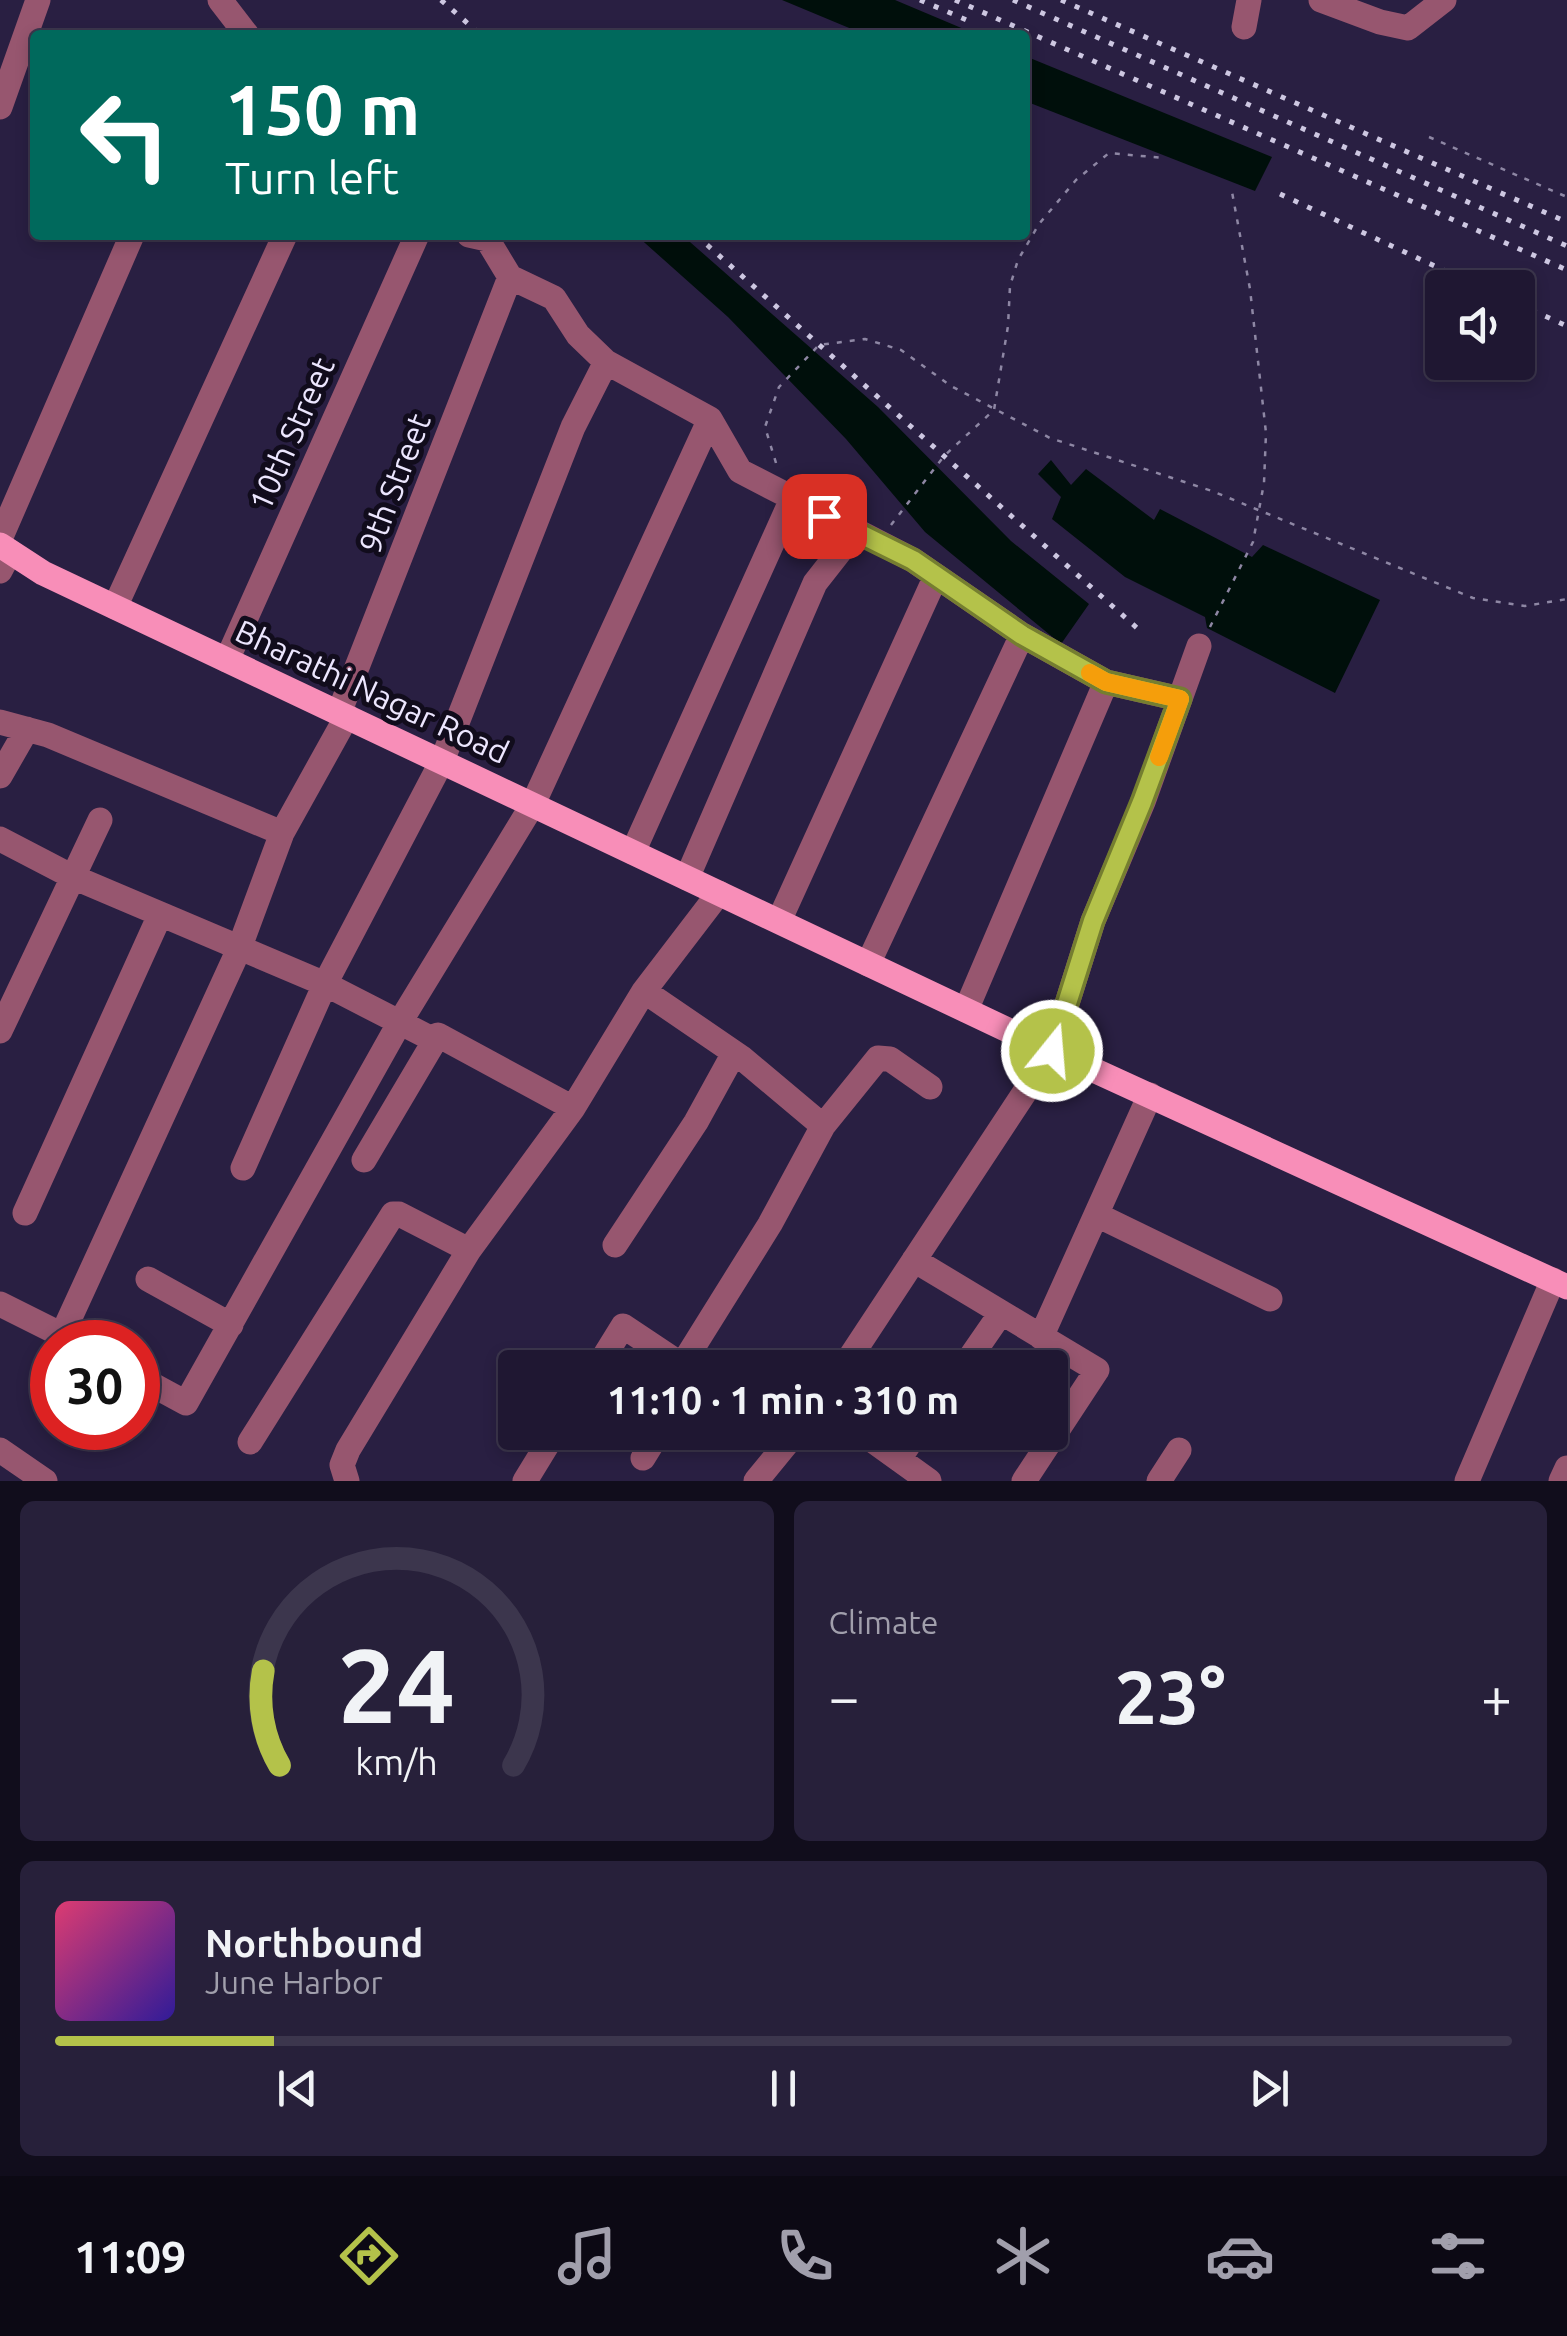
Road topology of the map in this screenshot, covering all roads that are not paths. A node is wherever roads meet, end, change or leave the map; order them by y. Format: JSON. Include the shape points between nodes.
{"nodes":[{"id":1,"x":38,"y":0,"type":"edge"},
{"id":2,"x":220,"y":0,"type":"edge"},
{"id":3,"x":1250,"y":0,"type":"edge"},
{"id":4,"x":1321,"y":0,"type":"edge"},
{"id":5,"x":1444,"y":0,"type":"edge"},
{"id":6,"x":1244,"y":27,"type":"dead end"},
{"id":7,"x":242,"y":30,"type":"edge"},
{"id":8,"x":0,"y":107,"type":"edge"},
{"id":9,"x":130,"y":240,"type":"edge"},
{"id":10,"x":283,"y":240,"type":"edge"},
{"id":11,"x":415,"y":240,"type":"edge"},
{"id":12,"x":487,"y":240,"type":"edge"},
{"id":13,"x":510,"y":277,"type":"junction"},
{"id":14,"x":606,"y":362,"type":"junction"},
{"id":15,"x":710,"y":420,"type":"junction"},
{"id":16,"x":792,"y":499,"type":"junction"},
{"id":17,"x":855,"y":532,"type":"junction"},
{"id":18,"x":3,"y":552,"type":"edge"},
{"id":19,"x":936,"y":576,"type":"junction"},
{"id":20,"x":115,"y":607,"type":"junction"},
{"id":21,"x":1022,"y":635,"type":"junction"},
{"id":22,"x":1200,"y":646,"type":"road end"},
{"id":23,"x":227,"y":660,"type":"junction"},
{"id":24,"x":1106,"y":682,"type":"junction"},
{"id":25,"x":1180,"y":699,"type":"junction"},
{"id":26,"x":343,"y":715,"type":"junction"},
{"id":27,"x":0,"y":722,"type":"edge"},
{"id":28,"x":27,"y":729,"type":"junction"},
{"id":29,"x":442,"y":762,"type":"junction"},
{"id":30,"x":0,"y":776,"type":"edge"},
{"id":31,"x":533,"y":804,"type":"junction"},
{"id":32,"x":100,"y":820,"type":"dead end"},
{"id":33,"x":282,"y":833,"type":"junction"},
{"id":34,"x":0,"y":839,"type":"edge"},
{"id":35,"x":633,"y":852,"type":"junction"},
{"id":36,"x":73,"y":877,"type":"junction"},
{"id":37,"x":687,"y":878,"type":"junction"},
{"id":38,"x":719,"y":893,"type":"junction"},
{"id":39,"x":160,"y":915,"type":"junction"},
{"id":40,"x":779,"y":922,"type":"junction"},
{"id":41,"x":240,"y":949,"type":"junction"},
{"id":42,"x":868,"y":964,"type":"junction"},
{"id":43,"x":325,"y":984,"type":"junction"},
{"id":44,"x":644,"y":991,"type":"junction"},
{"id":45,"x":966,"y":1010,"type":"junction"},
{"id":46,"x":400,"y":1022,"type":"junction"},
{"id":47,"x":0,"y":1031,"type":"edge"},
{"id":48,"x":434,"y":1040,"type":"junction"},
{"id":49,"x":1052,"y":1051,"type":"junction"},
{"id":50,"x":734,"y":1052,"type":"junction"},
{"id":51,"x":930,"y":1087,"type":"dead end"},
{"id":52,"x":1150,"y":1096,"type":"junction"},
{"id":53,"x":574,"y":1108,"type":"junction"},
{"id":54,"x":823,"y":1126,"type":"junction"},
{"id":55,"x":364,"y":1160,"type":"dead end"},
{"id":56,"x":242,"y":1168,"type":"dead end"},
{"id":57,"x":25,"y":1213,"type":"dead end"},
{"id":58,"x":1097,"y":1215,"type":"junction"},
{"id":59,"x":614,"y":1245,"type":"dead end"},
{"id":60,"x":469,"y":1250,"type":"junction"},
{"id":61,"x":914,"y":1260,"type":"junction"},
{"id":62,"x":148,"y":1278,"type":"dead end"},
{"id":63,"x":1560,"y":1284,"type":"edge"},
{"id":64,"x":1270,"y":1299,"type":"dead end"},
{"id":65,"x":0,"y":1304,"type":"edge"},
{"id":66,"x":1001,"y":1313,"type":"junction"},
{"id":67,"x":32,"y":1320,"type":"edge"},
{"id":68,"x":77,"y":1320,"type":"edge"},
{"id":69,"x":231,"y":1325,"type":"junction"},
{"id":70,"x":1041,"y":1337,"type":"junction"},
{"id":71,"x":608,"y":1350,"type":"edge"},
{"id":72,"x":660,"y":1350,"type":"edge"},
{"id":73,"x":694,"y":1350,"type":"edge"},
{"id":74,"x":855,"y":1350,"type":"edge"},
{"id":75,"x":975,"y":1350,"type":"edge"},
{"id":76,"x":160,"y":1389,"type":"edge"},
{"id":77,"x":250,"y":1442,"type":"dead end"},
{"id":78,"x":0,"y":1450,"type":"edge"},
{"id":79,"x":545,"y":1450,"type":"edge"},
{"id":80,"x":648,"y":1450,"type":"edge"},
{"id":81,"x":781,"y":1450,"type":"edge"},
{"id":82,"x":887,"y":1450,"type":"edge"},
{"id":83,"x":905,"y":1450,"type":"edge"},
{"id":84,"x":1179,"y":1450,"type":"dead end"},
{"id":85,"x":643,"y":1458,"type":"dead end"},
{"id":86,"x":899,"y":1459,"type":"junction"},
{"id":87,"x":1567,"y":1468,"type":"edge"},
{"id":88,"x":44,"y":1481,"type":"edge"},
{"id":89,"x":347,"y":1481,"type":"edge"},
{"id":90,"x":525,"y":1481,"type":"edge"},
{"id":91,"x":756,"y":1481,"type":"edge"},
{"id":92,"x":930,"y":1481,"type":"edge"},
{"id":93,"x":1024,"y":1481,"type":"edge"},
{"id":94,"x":1159,"y":1481,"type":"edge"},
{"id":95,"x":1468,"y":1481,"type":"edge"},
{"id":96,"x":1561,"y":1481,"type":"edge"}],
"edges":[{"from":1,"to":8,"type":"street"},
{"from":2,"to":7,"type":"street"},
{"from":3,"to":6,"type":"street"},
{"from":4,"to":5,"type":"street","via":[[1408,28]]},
{"from":9,"to":18,"type":"street"},
{"from":10,"to":20,"type":"street"},
{"from":11,"to":23,"type":"street","name":"10th Street"},
{"from":12,"to":13,"type":"street"},
{"from":13,"to":14,"type":"street","via":[[554,298],[578,336]]},
{"from":13,"to":26,"type":"street","name":"9th Street"},
{"from":14,"to":15,"type":"street"},
{"from":14,"to":29,"type":"street","via":[[573,428]]},
{"from":15,"to":16,"type":"street","via":[[740,472]]},
{"from":15,"to":31,"type":"street"},
{"from":16,"to":17,"type":"street"},
{"from":16,"to":35,"type":"street"},
{"from":17,"to":19,"type":"street"},
{"from":17,"to":37,"type":"street","via":[[815,583]]},
{"from":18,"to":20,"type":"main road","name":"Bharathi Nagar Road"},
{"from":19,"to":21,"type":"street"},
{"from":19,"to":40,"type":"street"},
{"from":20,"to":23,"type":"main road","name":"Bharathi Nagar Road"},
{"from":21,"to":24,"type":"street"},
{"from":21,"to":42,"type":"street"},
{"from":22,"to":25,"type":"street"},
{"from":23,"to":26,"type":"main road","name":"Bharathi Nagar Road"},
{"from":24,"to":25,"type":"street"},
{"from":24,"to":45,"type":"street"},
{"from":25,"to":49,"type":"street","via":[[1093,921]]},
{"from":26,"to":29,"type":"main road","name":"Bharathi Nagar Road"},
{"from":26,"to":33,"type":"street","name":"9th Street"},
{"from":27,"to":28,"type":"street"},
{"from":28,"to":30,"type":"street"},
{"from":28,"to":33,"type":"street"},
{"from":29,"to":31,"type":"main road","name":"Bharathi Nagar Road"},
{"from":29,"to":43,"type":"street"},
{"from":31,"to":35,"type":"main road","name":"Bharathi Nagar Road"},
{"from":31,"to":46,"type":"street"},
{"from":32,"to":36,"type":"street"},
{"from":33,"to":41,"type":"street","name":"9th Street"},
{"from":34,"to":36,"type":"street"},
{"from":35,"to":37,"type":"main road","name":"Bharathi Nagar Road"},
{"from":36,"to":39,"type":"street"},
{"from":36,"to":47,"type":"street"},
{"from":37,"to":38,"type":"main road","name":"Bharathi Nagar Road"},
{"from":38,"to":40,"type":"main road","name":"Bharathi Nagar Road"},
{"from":38,"to":44,"type":"street"},
{"from":39,"to":41,"type":"street"},
{"from":39,"to":57,"type":"street"},
{"from":40,"to":42,"type":"main road","name":"Bharathi Nagar Road"},
{"from":41,"to":43,"type":"street"},
{"from":41,"to":68,"type":"street","name":"9th Street"},
{"from":42,"to":45,"type":"main road","name":"Bharathi Nagar Road"},
{"from":43,"to":46,"type":"street"},
{"from":43,"to":56,"type":"street"},
{"from":44,"to":50,"type":"street"},
{"from":44,"to":53,"type":"street"},
{"from":45,"to":49,"type":"main road","name":"Bharathi Nagar Road"},
{"from":46,"to":48,"type":"street"},
{"from":46,"to":69,"type":"street"},
{"from":48,"to":53,"type":"street","via":[[445,1037]]},
{"from":48,"to":55,"type":"street"},
{"from":49,"to":52,"type":"main road","name":"Bharathi Nagar Road"},
{"from":49,"to":61,"type":"street"},
{"from":50,"to":54,"type":"street"},
{"from":50,"to":59,"type":"street"},
{"from":51,"to":54,"type":"street","via":[[878,1058]]},
{"from":52,"to":58,"type":"street"},
{"from":52,"to":63,"type":"main road","name":"Bharathi Nagar Road"},
{"from":53,"to":60,"type":"street"},
{"from":54,"to":73,"type":"street"},
{"from":58,"to":64,"type":"street"},
{"from":58,"to":70,"type":"street"},
{"from":60,"to":77,"type":"street","via":[[393,1214]]},
{"from":60,"to":89,"type":"street","via":[[348,1450],[342,1465]]},
{"from":61,"to":66,"type":"street"},
{"from":61,"to":74,"type":"street"},
{"from":62,"to":69,"type":"street"},
{"from":63,"to":95,"type":"street"},
{"from":65,"to":67,"type":"street"},
{"from":66,"to":70,"type":"street"},
{"from":66,"to":75,"type":"street"},
{"from":69,"to":76,"type":"street","via":[[186,1404]]},
{"from":70,"to":93,"type":"street","via":[[1097,1370]]},
{"from":71,"to":72,"type":"street","via":[[623,1326]]},
{"from":78,"to":88,"type":"street"},
{"from":79,"to":90,"type":"street"},
{"from":80,"to":85,"type":"street"},
{"from":81,"to":91,"type":"street"},
{"from":82,"to":86,"type":"street"},
{"from":83,"to":86,"type":"street"},
{"from":84,"to":94,"type":"street"},
{"from":86,"to":92,"type":"street"},
{"from":87,"to":96,"type":"street"}]}
